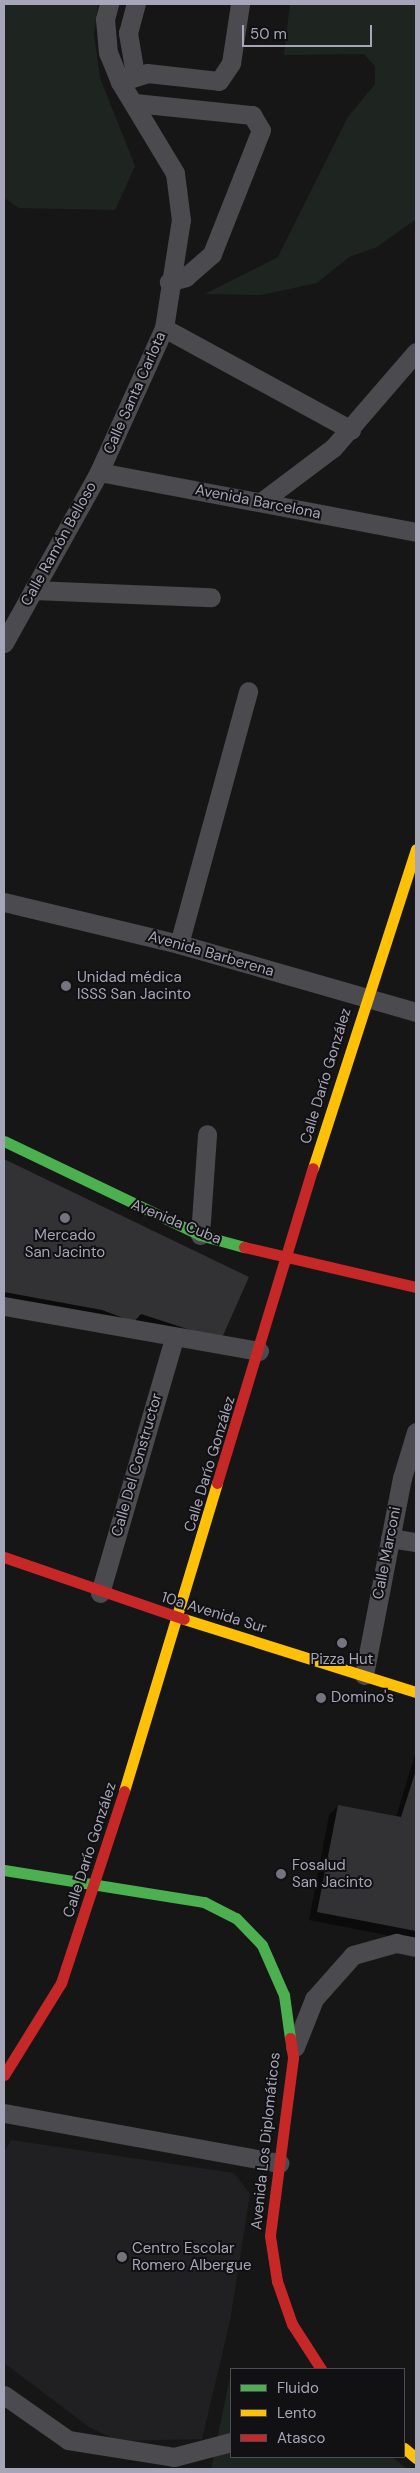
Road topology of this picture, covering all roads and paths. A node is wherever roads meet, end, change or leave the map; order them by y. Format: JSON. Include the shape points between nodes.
{"nodes":[{"id":1,"x":109,"y":4,"type":"edge"},
{"id":2,"x":136,"y":4,"type":"edge"},
{"id":3,"x":240,"y":4,"type":"edge"},
{"id":4,"x":128,"y":78,"type":"junction"},
{"id":5,"x":136,"y":103,"type":"junction"},
{"id":6,"x":169,"y":282,"type":"junction"},
{"id":7,"x":164,"y":328,"type":"junction"},
{"id":8,"x":416,"y":352,"type":"edge"},
{"id":9,"x":351,"y":430,"type":"junction"},
{"id":10,"x":99,"y":472,"type":"junction"},
{"id":11,"x":261,"y":502,"type":"junction"},
{"id":12,"x":416,"y":532,"type":"edge"},
{"id":13,"x":33,"y":590,"type":"junction"},
{"id":14,"x":211,"y":597,"type":"dead end"},
{"id":15,"x":4,"y":643,"type":"edge"},
{"id":16,"x":248,"y":691,"type":"dead end"},
{"id":17,"x":416,"y":849,"type":"edge"},
{"id":18,"x":4,"y":902,"type":"edge"},
{"id":19,"x":179,"y":944,"type":"junction"},
{"id":20,"x":365,"y":998,"type":"junction"},
{"id":21,"x":416,"y":1012,"type":"edge"},
{"id":22,"x":207,"y":1134,"type":"dead end"},
{"id":23,"x":4,"y":1141,"type":"edge"},
{"id":24,"x":200,"y":1235,"type":"junction"},
{"id":25,"x":286,"y":1260,"type":"junction"},
{"id":26,"x":416,"y":1287,"type":"edge"},
{"id":27,"x":4,"y":1306,"type":"edge"},
{"id":28,"x":174,"y":1338,"type":"junction"},
{"id":29,"x":259,"y":1352,"type":"junction"},
{"id":30,"x":416,"y":1432,"type":"edge"},
{"id":31,"x":390,"y":1538,"type":"junction"},
{"id":32,"x":416,"y":1542,"type":"edge"},
{"id":33,"x":4,"y":1558,"type":"edge"},
{"id":34,"x":100,"y":1593,"type":"junction"},
{"id":35,"x":180,"y":1618,"type":"junction"},
{"id":36,"x":364,"y":1675,"type":"junction"},
{"id":37,"x":416,"y":1692,"type":"edge"},
{"id":38,"x":4,"y":1870,"type":"edge"},
{"id":39,"x":95,"y":1884,"type":"junction"},
{"id":40,"x":416,"y":1946,"type":"edge"},
{"id":41,"x":293,"y":2058,"type":"junction"},
{"id":42,"x":4,"y":2075,"type":"edge"},
{"id":43,"x":4,"y":2113,"type":"edge"},
{"id":44,"x":279,"y":2163,"type":"junction"},
{"id":45,"x":320,"y":2368,"type":"edge"},
{"id":46,"x":4,"y":2395,"type":"edge"},
{"id":47,"x":230,"y":2442,"type":"edge"},
{"id":48,"x":405,"y":2449,"type":"edge"},
{"id":49,"x":416,"y":2458,"type":"edge"}],
"edges":[{"from":1,"to":4,"type":"street","name":"Calle Santa Carlota","via":[[104,19],[108,53]]},
{"from":2,"to":4,"type":"street","via":[[128,33]]},
{"from":3,"to":4,"type":"street","via":[[231,63],[219,81]]},
{"from":4,"to":5,"type":"street","name":"Calle Santa Carlota"},
{"from":5,"to":6,"type":"street","name":"Calle Santa Carlota","via":[[175,174],[181,220]]},
{"from":5,"to":6,"type":"street","via":[[252,115],[261,130],[212,254],[186,277]]},
{"from":6,"to":7,"type":"street","name":"Calle Santa Carlota"},
{"from":7,"to":9,"type":"street"},
{"from":7,"to":10,"type":"street","name":"Calle Santa Carlota"},
{"from":8,"to":9,"type":"street"},
{"from":9,"to":11,"type":"street"},
{"from":10,"to":11,"type":"street","name":"Avenida Barcelona"},
{"from":10,"to":13,"type":"street","name":"Calle Ramón Belloso"},
{"from":11,"to":12,"type":"street","name":"Avenida Barcelona"},
{"from":13,"to":14,"type":"street"},
{"from":13,"to":15,"type":"street","name":"Calle Ramón Belloso"},
{"from":16,"to":19,"type":"street"},
{"from":17,"to":20,"type":"street","name":"Calle Darío González"},
{"from":18,"to":19,"type":"street","name":"Avenida Barberena"},
{"from":19,"to":20,"type":"street","name":"Avenida Barberena"},
{"from":20,"to":21,"type":"street","name":"Avenida Barberena"},
{"from":20,"to":25,"type":"street","name":"Calle Darío González"},
{"from":22,"to":24,"type":"street"},
{"from":23,"to":24,"type":"street","name":"Avenida Cuba"},
{"from":24,"to":25,"type":"street","name":"Avenida Cuba"},
{"from":25,"to":26,"type":"street","name":"Avenida Cuba"},
{"from":25,"to":29,"type":"street","name":"Calle Darío González"},
{"from":27,"to":28,"type":"street"},
{"from":28,"to":29,"type":"street"},
{"from":28,"to":34,"type":"street","name":"Calle Del Constructor"},
{"from":29,"to":35,"type":"street","name":"Calle Darío González"},
{"from":30,"to":31,"type":"street","name":"Calle Marconi"},
{"from":31,"to":32,"type":"street"},
{"from":31,"to":36,"type":"street","name":"Calle Marconi"},
{"from":33,"to":34,"type":"street","name":"10a Avenida Sur"},
{"from":34,"to":35,"type":"street","name":"10a Avenida Sur"},
{"from":35,"to":36,"type":"street","name":"10a Avenida Sur"},
{"from":35,"to":39,"type":"street","name":"Calle Darío González"},
{"from":36,"to":37,"type":"street","name":"10a Avenida Sur"},
{"from":38,"to":39,"type":"street","name":"Avenida Los Diplomáticos"},
{"from":39,"to":41,"type":"street","name":"Avenida Los Diplomáticos","via":[[204,1902],[236,1918],[262,1945],[284,1995]]},
{"from":39,"to":42,"type":"street","name":"Calle Darío González","via":[[60,1983]]},
{"from":40,"to":41,"type":"street","via":[[396,1943],[366,1949],[342,1965],[304,2015]]},
{"from":41,"to":44,"type":"street","name":"Avenida Los Diplomáticos"},
{"from":43,"to":44,"type":"street"},
{"from":44,"to":45,"type":"street","name":"Avenida Los Diplomáticos","via":[[270,2236],[277,2281],[292,2324]]},
{"from":46,"to":47,"type":"street","via":[[68,2440],[174,2457]]},
{"from":48,"to":49,"type":"street"}]}
